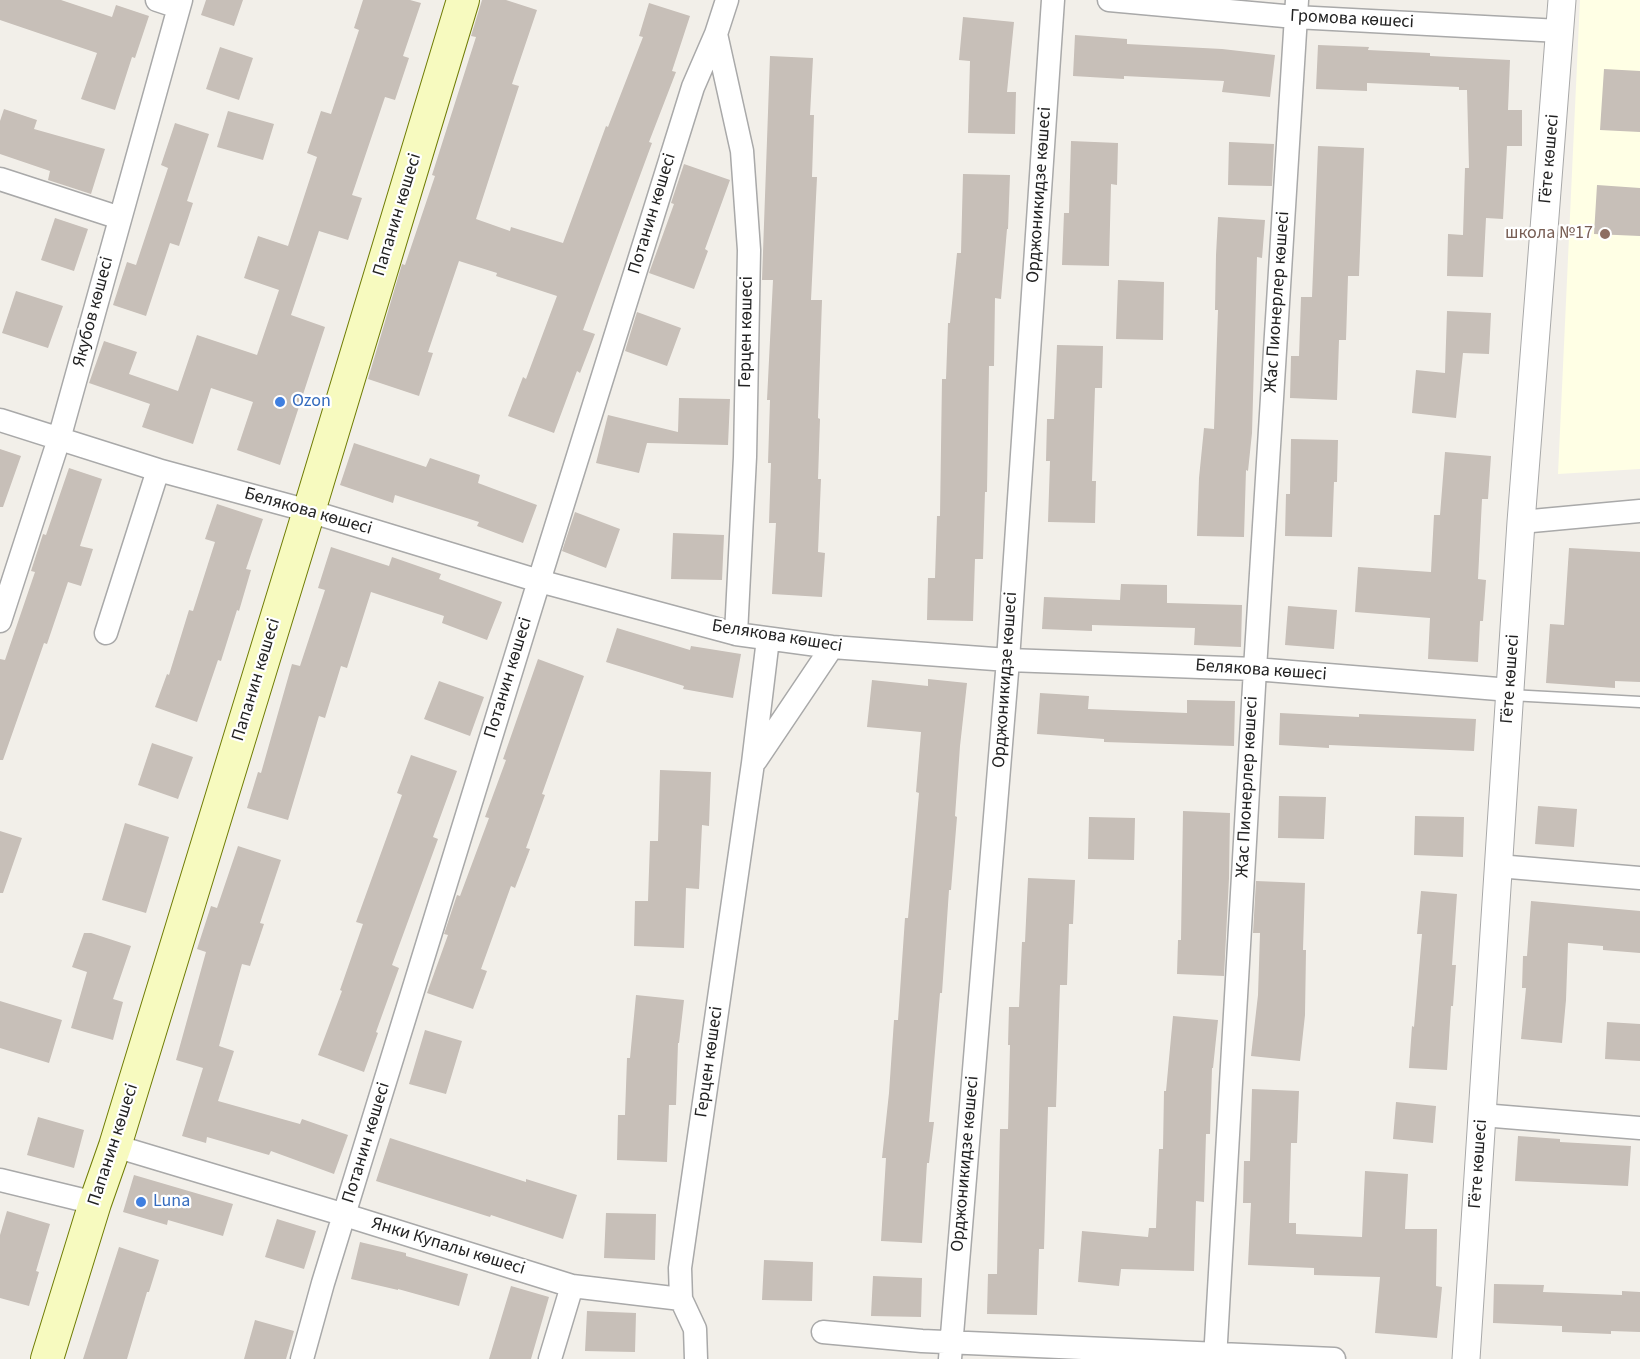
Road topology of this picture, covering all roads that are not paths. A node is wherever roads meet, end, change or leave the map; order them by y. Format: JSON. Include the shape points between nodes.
{"nodes":[{"id":1,"x":157,"y":0,"type":"edge"},
{"id":2,"x":463,"y":0,"type":"edge"},
{"id":3,"x":727,"y":0,"type":"edge"},
{"id":4,"x":1053,"y":0,"type":"edge"},
{"id":5,"x":1109,"y":0,"type":"edge"},
{"id":6,"x":1562,"y":0,"type":"edge"},
{"id":7,"x":180,"y":3,"type":"edge"},
{"id":8,"x":1296,"y":9,"type":"edge"},
{"id":9,"x":1560,"y":31,"type":"junction"},
{"id":10,"x":716,"y":34,"type":"junction"},
{"id":11,"x":0,"y":179,"type":"edge"},
{"id":12,"x":120,"y":218,"type":"junction"},
{"id":13,"x":0,"y":420,"type":"edge"},
{"id":14,"x":59,"y":439,"type":"junction"},
{"id":15,"x":158,"y":470,"type":"junction"},
{"id":16,"x":309,"y":511,"type":"junction"},
{"id":17,"x":1640,"y":511,"type":"edge"},
{"id":18,"x":1521,"y":522,"type":"junction"},
{"id":19,"x":539,"y":581,"type":"junction"},
{"id":20,"x":0,"y":621,"type":"edge"},
{"id":21,"x":106,"y":633,"type":"dead end"},
{"id":22,"x":736,"y":634,"type":"junction"},
{"id":23,"x":768,"y":639,"type":"junction"},
{"id":24,"x":832,"y":647,"type":"junction"},
{"id":25,"x":1008,"y":660,"type":"junction"},
{"id":26,"x":1255,"y":669,"type":"junction"},
{"id":27,"x":1510,"y":693,"type":"junction"},
{"id":28,"x":1640,"y":702,"type":"edge"},
{"id":29,"x":753,"y":764,"type":"junction"},
{"id":30,"x":1498,"y":866,"type":"junction"},
{"id":31,"x":1640,"y":878,"type":"edge"},
{"id":32,"x":1482,"y":1116,"type":"junction"},
{"id":33,"x":1640,"y":1128,"type":"edge"},
{"id":34,"x":115,"y":1146,"type":"junction"},
{"id":35,"x":0,"y":1180,"type":"edge"},
{"id":36,"x":95,"y":1203,"type":"junction"},
{"id":37,"x":345,"y":1215,"type":"junction"},
{"id":38,"x":572,"y":1286,"type":"junction"},
{"id":39,"x":681,"y":1299,"type":"junction"},
{"id":40,"x":823,"y":1332,"type":"dead end"},
{"id":41,"x":951,"y":1350,"type":"edge"},
{"id":42,"x":1215,"y":1357,"type":"edge"},
{"id":43,"x":47,"y":1359,"type":"edge"},
{"id":44,"x":302,"y":1359,"type":"edge"},
{"id":45,"x":550,"y":1359,"type":"edge"},
{"id":46,"x":696,"y":1359,"type":"edge"},
{"id":47,"x":1334,"y":1359,"type":"edge"},
{"id":48,"x":1466,"y":1359,"type":"edge"}],
"edges":[{"from":1,"to":7,"type":"street"},
{"from":2,"to":16,"type":"main road","name":"Папанин көшесі"},
{"from":3,"to":10,"type":"street","name":"Потанин көшесі"},
{"from":4,"to":25,"type":"street","name":"Орджоникидзе көшесі"},
{"from":5,"to":8,"type":"street","name":"Громова көшесі"},
{"from":6,"to":9,"type":"street","name":"Гёте көшесі"},
{"from":7,"to":12,"type":"street","name":"Якубов көшесі"},
{"from":8,"to":9,"type":"street","name":"Громова көшесі"},
{"from":8,"to":26,"type":"street","name":"Жас Пионерлер көшесі"},
{"from":9,"to":18,"type":"street","name":"Гёте көшесі"},
{"from":10,"to":19,"type":"street","name":"Потанин көшесі","via":[[693,87]]},
{"from":10,"to":22,"type":"street","name":"Герцен көшесі","via":[[742,151],[749,250],[745,457]]},
{"from":11,"to":12,"type":"street"},
{"from":12,"to":14,"type":"street","name":"Якубов көшесі"},
{"from":13,"to":14,"type":"street","name":"Белякова көшесі"},
{"from":14,"to":15,"type":"street","name":"Белякова көшесі"},
{"from":14,"to":20,"type":"street","name":"Якубов көшесі"},
{"from":15,"to":16,"type":"street","name":"Белякова көшесі"},
{"from":15,"to":21,"type":"street"},
{"from":16,"to":19,"type":"street","name":"Белякова көшесі"},
{"from":16,"to":34,"type":"main road","name":"Папанин көшесі"},
{"from":17,"to":18,"type":"street"},
{"from":18,"to":27,"type":"street","name":"Гёте көшесі"},
{"from":19,"to":22,"type":"street","name":"Белякова көшесі"},
{"from":19,"to":37,"type":"street","name":"Потанин көшесі"},
{"from":22,"to":23,"type":"street","name":"Белякова көшесі"},
{"from":23,"to":24,"type":"street","name":"Белякова көшесі"},
{"from":23,"to":29,"type":"street","name":"Герцен көшесі"},
{"from":24,"to":25,"type":"street","name":"Белякова көшесі"},
{"from":24,"to":29,"type":"street"},
{"from":25,"to":26,"type":"street","name":"Белякова көшесі"},
{"from":25,"to":41,"type":"street","name":"Орджоникидзе көшесі"},
{"from":26,"to":27,"type":"street","name":"Белякова көшесі"},
{"from":26,"to":42,"type":"street","name":"Жас Пионерлер көшесі"},
{"from":27,"to":28,"type":"lane"},
{"from":27,"to":30,"type":"street","name":"Гёте көшесі"},
{"from":29,"to":39,"type":"street","name":"Герцен көшесі","via":[[680,1268]]},
{"from":30,"to":31,"type":"street"},
{"from":30,"to":32,"type":"street","name":"Гёте көшесі"},
{"from":32,"to":33,"type":"street"},
{"from":32,"to":48,"type":"street","name":"Гёте көшесі"},
{"from":34,"to":36,"type":"main road","name":"Папанин көшесі"},
{"from":34,"to":37,"type":"street","name":"Янки Купалы көшесі"},
{"from":35,"to":36,"type":"street"},
{"from":36,"to":43,"type":"main road","name":"Папанин көшесі"},
{"from":37,"to":38,"type":"street","name":"Янки Купалы көшесі"},
{"from":37,"to":44,"type":"street","name":"Потанин көшесі"},
{"from":38,"to":39,"type":"street","name":"Янки Купалы көшесі"},
{"from":38,"to":45,"type":"street"},
{"from":39,"to":46,"type":"street","name":"Герцен көшесі","via":[[695,1329]]},
{"from":40,"to":41,"type":"street","via":[[922,1341]]},
{"from":41,"to":42,"type":"street"},
{"from":42,"to":47,"type":"street"}]}
